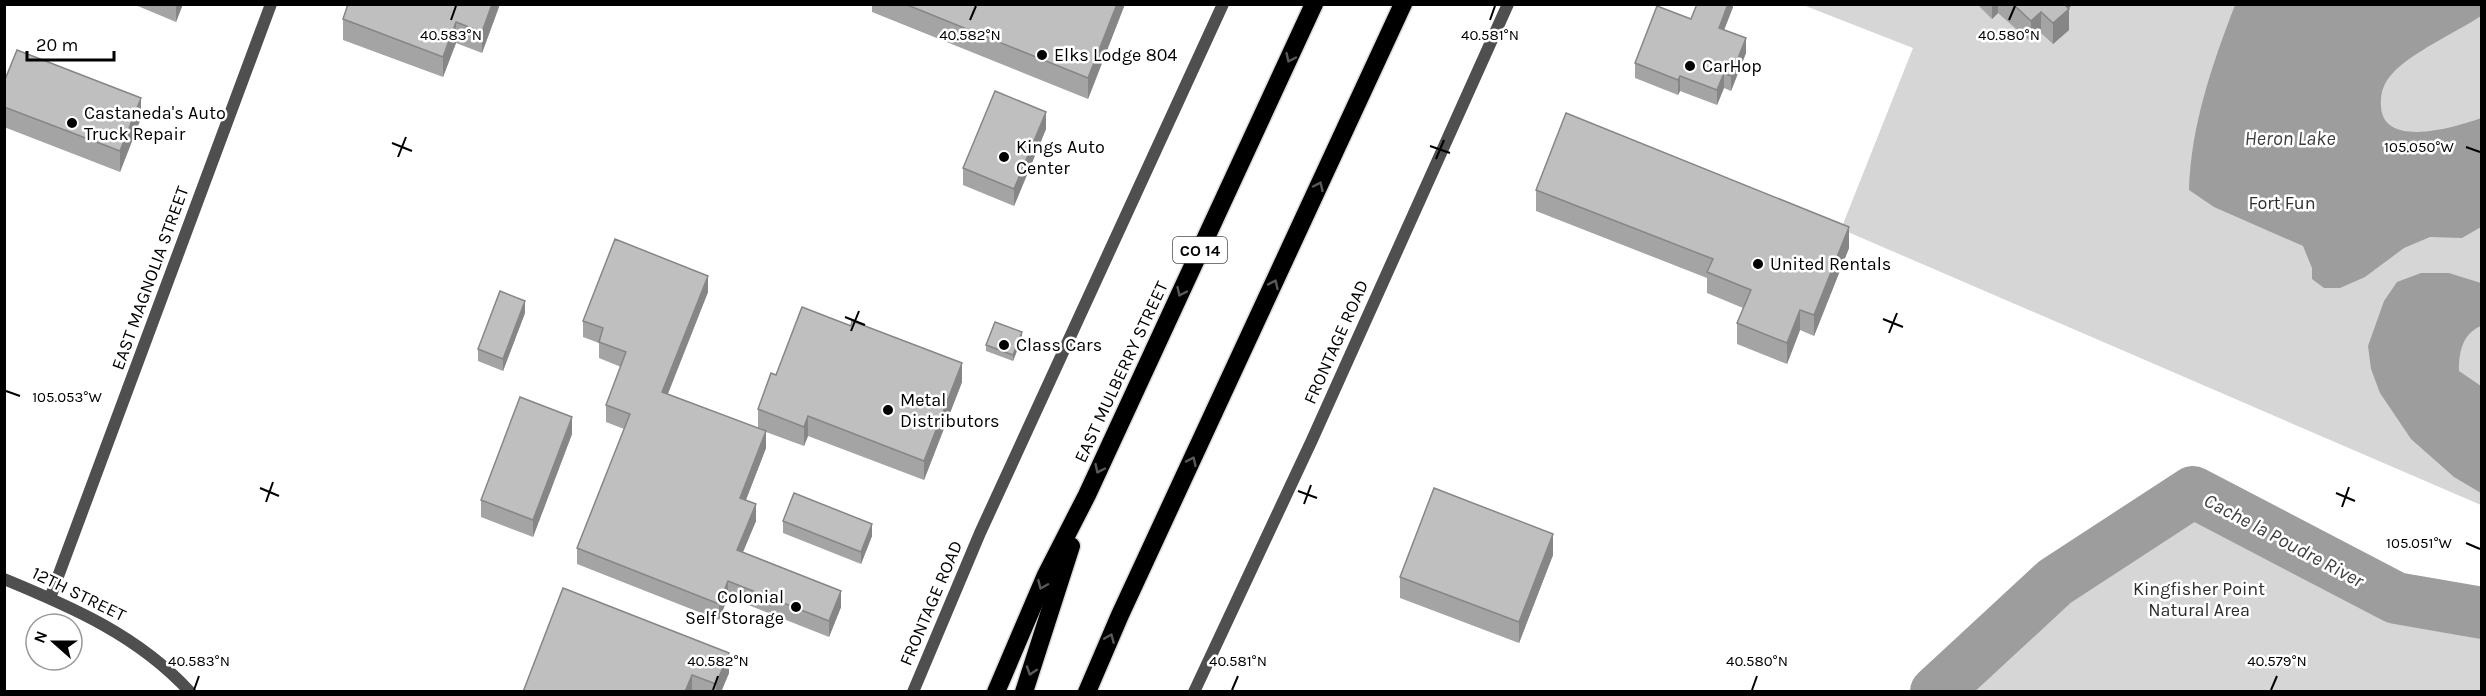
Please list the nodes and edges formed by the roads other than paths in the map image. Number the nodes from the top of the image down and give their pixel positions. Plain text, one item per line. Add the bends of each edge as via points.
1 (271, 4) edge
2 (1223, 4) edge
3 (1314, 4) edge
4 (1403, 4) edge
5 (1508, 4) edge
6 (1087, 495) junction
7 (4, 579) edge
8 (50, 598) junction
9 (190, 692) edge
10 (913, 692) edge
11 (996, 692) edge
12 (1024, 692) edge
13 (1087, 692) edge
14 (1194, 692) edge

1 - 8 street, EAST MAGNOLIA STREET
2 - 10 street, FRONTAGE ROAD via 980,533
3 -> 6 highway, EAST MULBERRY STREET / CO 14
13 -> 4 highway
5 - 14 street, FRONTAGE ROAD
6 -> 11 highway, EAST MULBERRY STREET / CO 14 via 1046,576
6 -> 12 highway
7 - 8 street, 12TH STREET
8 - 9 street, 12TH STREET via 109,626 147,652

